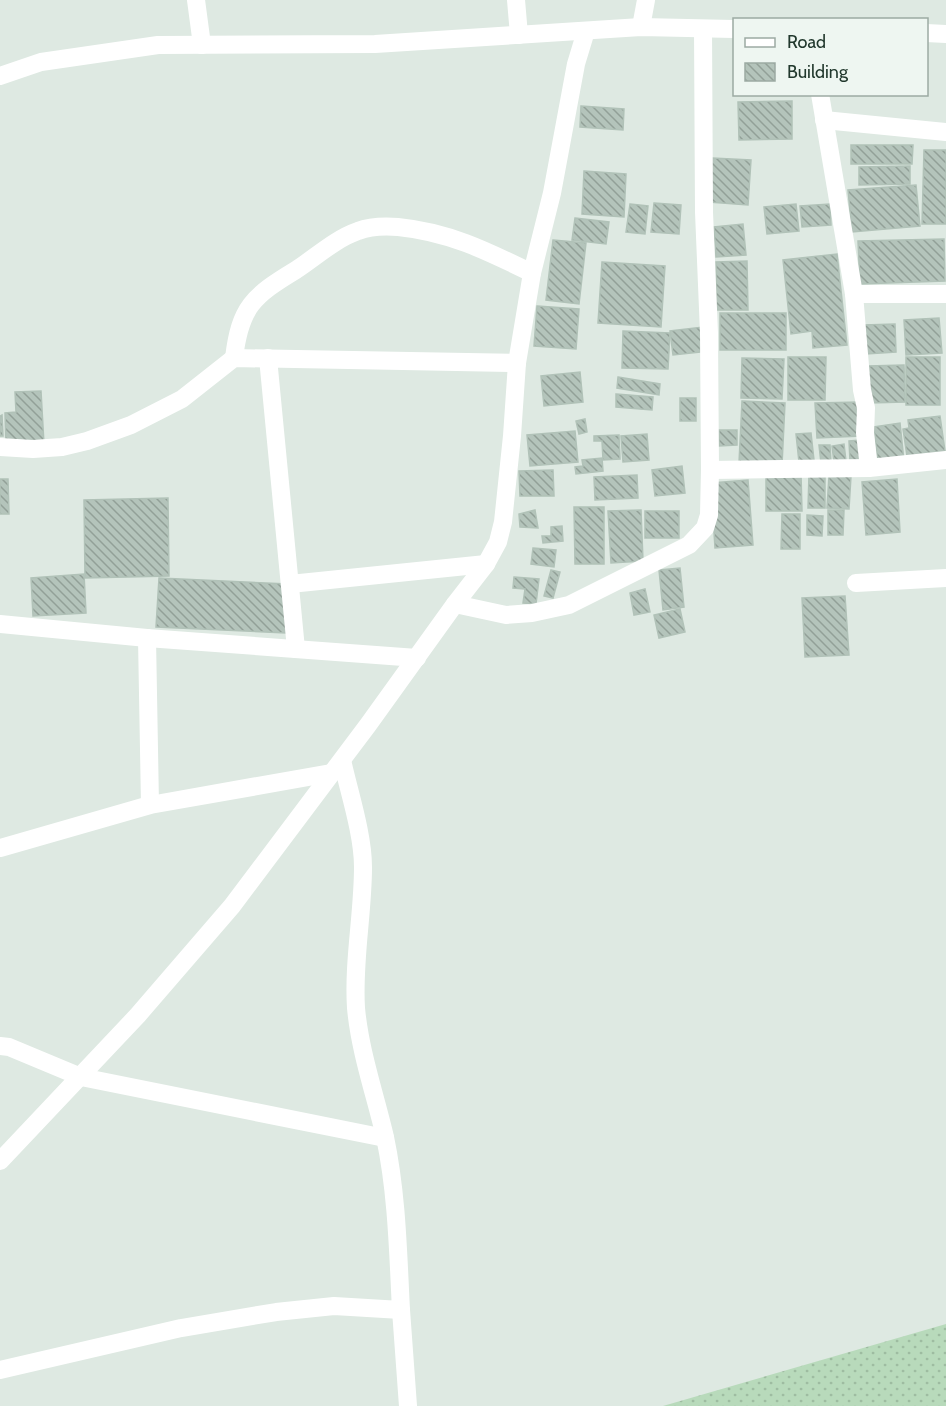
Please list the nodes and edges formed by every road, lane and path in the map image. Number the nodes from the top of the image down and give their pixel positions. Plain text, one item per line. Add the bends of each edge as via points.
1 (196, 0) edge
2 (516, 0) edge
3 (646, 0) edge
4 (641, 27) junction
5 (733, 28) edge
6 (703, 29) junction
7 (586, 31) junction
8 (928, 33) edge
9 (946, 34) edge
10 (519, 36) junction
11 (202, 45) junction
12 (0, 76) edge
13 (820, 96) edge
14 (824, 120) junction
15 (946, 132) edge
16 (532, 273) junction
17 (854, 294) junction
18 (946, 294) edge
19 (234, 358) junction
20 (268, 358) junction
21 (517, 363) junction
22 (0, 447) edge
23 (946, 460) edge
24 (869, 468) junction
25 (710, 470) junction
26 (486, 564) junction
27 (946, 578) edge
28 (856, 583) dead end
29 (290, 584) junction
30 (455, 604) junction
31 (0, 624) edge
32 (147, 638) junction
33 (296, 649) junction
34 (417, 658) junction
35 (337, 766) junction
36 (150, 805) junction
37 (0, 848) edge
38 (0, 1046) edge
39 (81, 1077) junction
40 (385, 1138) junction
41 (0, 1161) edge
42 (401, 1310) junction
43 (0, 1370) edge
44 (408, 1406) edge

1 - 11 street
2 - 10 street
3 - 4 street
4 - 6 street
4 - 7 street
5 - 6 street
6 - 25 street
7 - 10 street
7 - 16 street
8 - 9 street
10 - 11 street via 375,44
11 - 12 street via 158,45 41,62
13 - 14 street
14 - 15 street
14 - 17 street
16 - 19 street via 473,244 424,230 381,226 358,230 258,296 244,314
16 - 21 street
17 - 18 street
17 - 24 street
19 - 20 street
19 - 22 street via 182,399 131,425 62,447
20 - 21 street
20 - 29 street
21 - 26 street via 502,522 498,542
23 - 24 street
24 - 25 street
25 - 30 street via 709,515 705,528 689,545 569,604 506,615
26 - 29 street
26 - 30 street
27 - 28 street
29 - 33 street
30 - 34 street
31 - 32 street
32 - 33 street
32 - 36 street
33 - 34 street
34 - 35 street
35 - 36 street
35 - 39 street via 232,906
35 - 40 street via 357,826 363,865 355,963 356,1009
36 - 37 street
38 - 39 street
39 - 40 street
39 - 41 street
40 - 42 street via 395,1197
42 - 43 street via 334,1306 276,1312 181,1328
42 - 44 street

